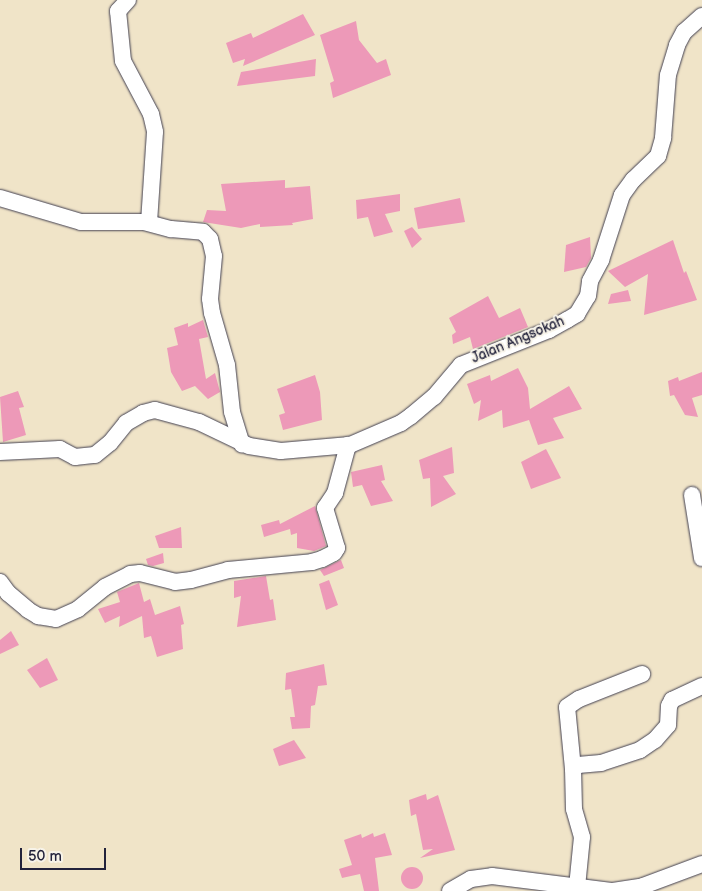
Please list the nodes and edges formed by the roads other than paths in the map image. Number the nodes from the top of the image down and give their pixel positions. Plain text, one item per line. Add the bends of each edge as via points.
1 (128, 0) edge
2 (702, 16) edge
3 (0, 198) edge
4 (149, 223) junction
5 (242, 444) junction
6 (348, 445) junction
7 (0, 452) edge
8 (692, 495) dead end
9 (702, 558) edge
10 (0, 582) edge
11 (642, 674) dead end
12 (702, 686) edge
13 (574, 769) junction
14 (702, 864) edge
15 (577, 887) junction
16 (450, 891) edge

1 - 4 street via 118,11 123,61 151,114 155,132
2 - 6 street, Jalan Angsokah via 684,32 677,45 666,88 661,146 654,160 622,194 584,306 554,328 461,364 434,397 411,416
3 - 4 street via 81,222
4 - 5 street via 203,232 210,239 214,256 212,313 227,365 232,412
5 - 6 street, Jalan Angsokah via 281,451
5 - 7 street, Jalan Angsokah via 204,424 165,410 156,410 143,412 126,423 95,455 75,457 60,449
6 - 10 street via 335,493 325,506 337,548 322,559 228,570 174,582 140,573 130,574 105,587 78,609 56,619 38,616 28,610
8 - 9 street
11 - 13 street via 567,707
12 - 13 street via 672,700 668,725 646,746 601,763 578,765
13 - 15 street via 574,809 582,837
14 - 15 street via 643,886 613,891
15 - 16 street via 492,876 471,879

